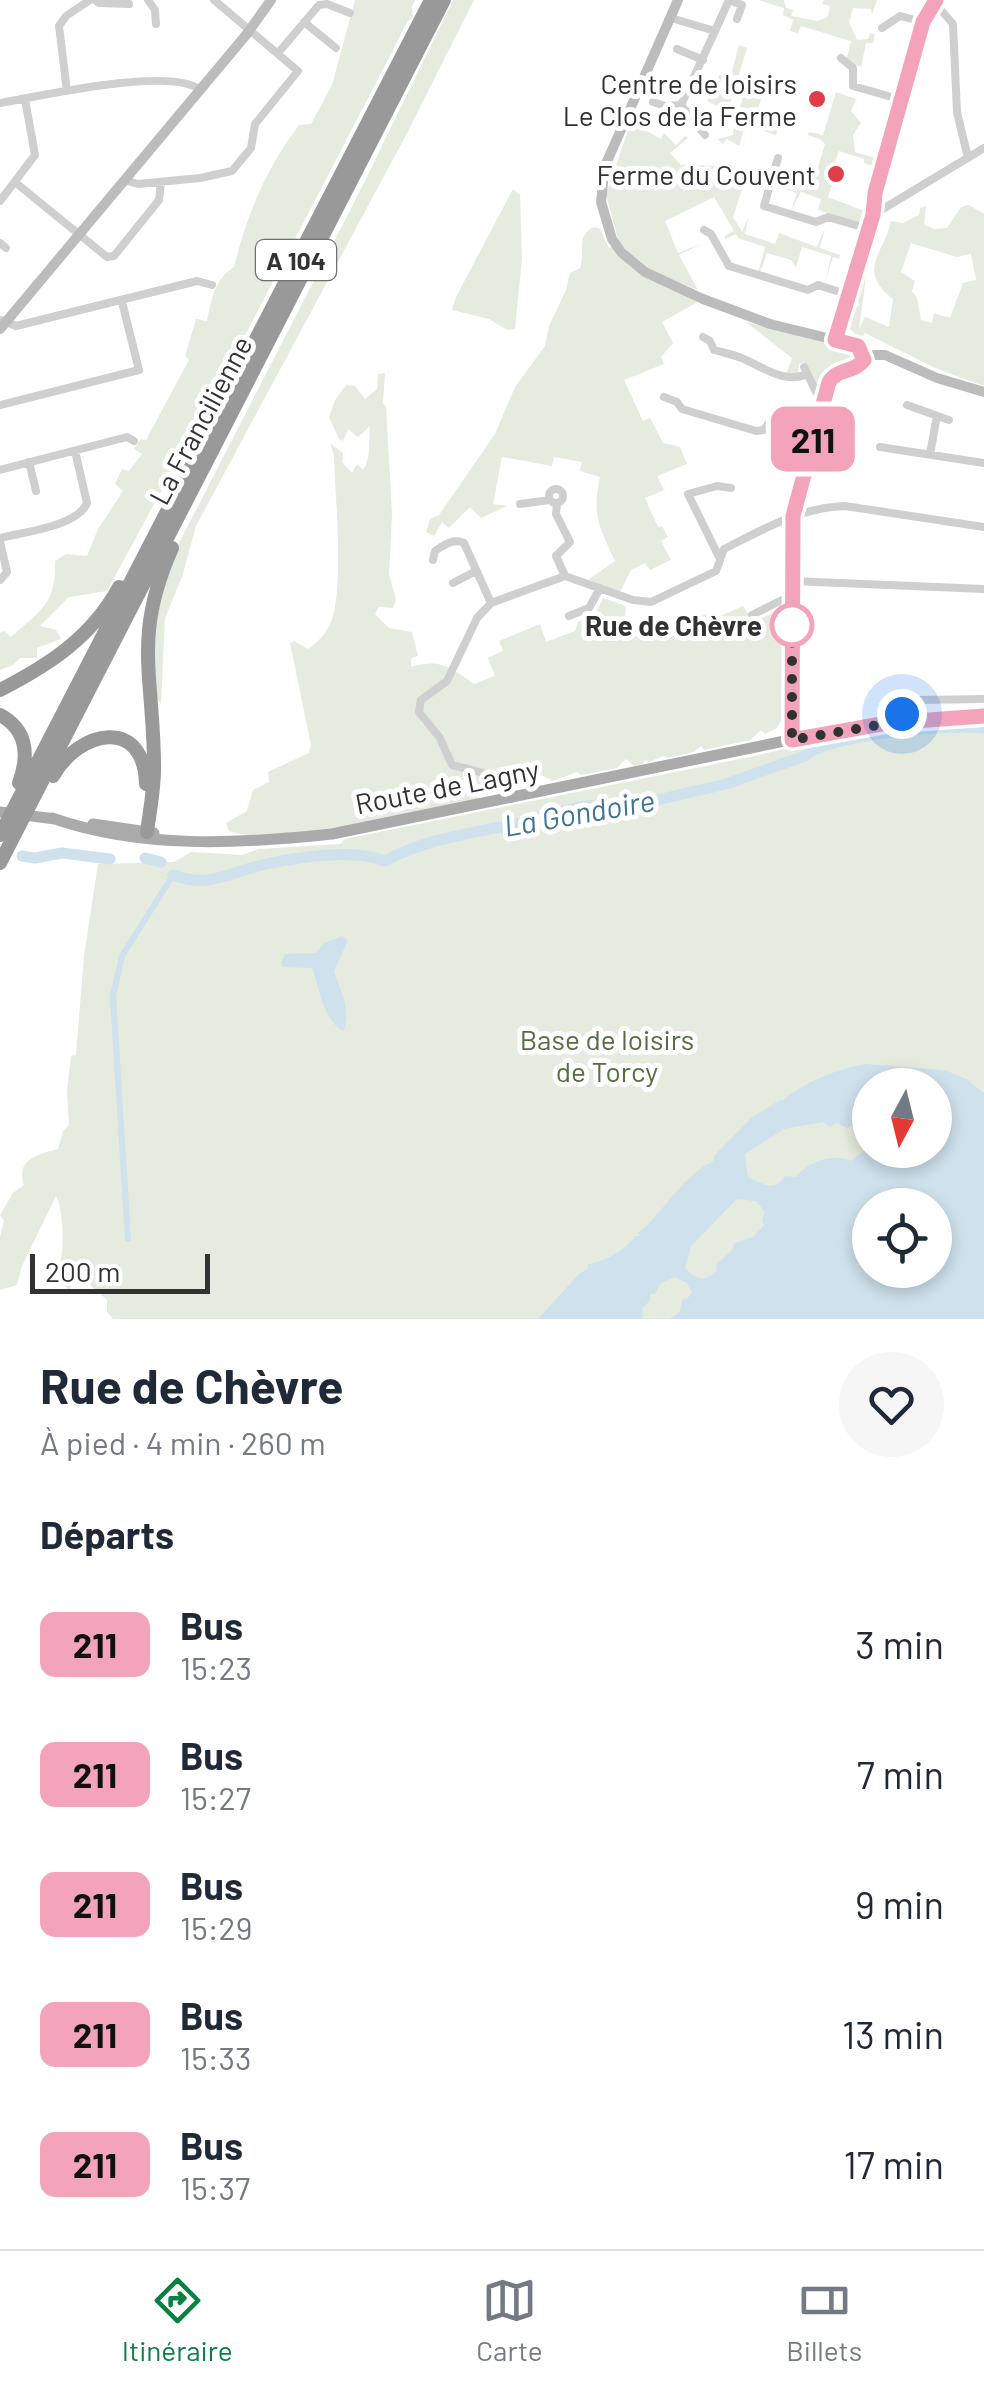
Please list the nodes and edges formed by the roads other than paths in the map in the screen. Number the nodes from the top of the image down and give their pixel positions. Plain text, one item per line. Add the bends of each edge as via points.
1 (93, 0) edge
2 (148, 0) edge
3 (214, 0) edge
4 (271, 0) edge
5 (431, 0) edge
6 (444, 0) edge
7 (678, 0) edge
8 (729, 0) edge
9 (935, 1) edge
10 (743, 3) edge
11 (128, 4) dead end
12 (350, 13) dead end
13 (670, 18) junction
14 (736, 19) dead end
15 (304, 22) junction
16 (923, 22) junction
17 (156, 24) dead end
18 (249, 28) junction
19 (882, 28) dead end
20 (715, 31) junction
21 (336, 48) dead end
22 (677, 49) dead end
23 (278, 53) junction
24 (841, 58) dead end
25 (703, 60) junction
26 (198, 88) junction
27 (67, 91) junction
28 (26, 99) junction
29 (902, 100) junction
30 (653, 102) dead end
31 (0, 104) edge
32 (682, 105) junction
33 (705, 135) dead end
34 (984, 148) edge
35 (778, 158) dead end
36 (968, 158) junction
37 (124, 180) junction
38 (16, 182) junction
39 (160, 182) junction
40 (0, 201) edge
41 (874, 204) junction
42 (890, 205) junction
43 (871, 222) junction
44 (704, 230) dead end
45 (76, 234) junction
46 (212, 285) dead end
47 (850, 295) junction
48 (122, 302) junction
49 (2, 323) edge
50 (703, 337) dead end
51 (835, 340) junction
52 (864, 355) junction
53 (984, 392) edge
54 (825, 396) junction
55 (664, 397) dead end
56 (0, 405) edge
57 (908, 405) dead end
58 (937, 416) junction
59 (949, 420) dead end
60 (814, 434) junction
61 (134, 440) dead end
62 (880, 447) dead end
63 (75, 451) junction
64 (930, 454) junction
65 (30, 462) junction
66 (984, 463) edge
67 (0, 470) edge
68 (198, 477) junction
69 (731, 488) dead end
70 (36, 492) dead end
71 (520, 504) dead end
72 (793, 516) junction
73 (162, 521) junction
74 (984, 527) edge
75 (0, 540) edge
76 (720, 557) junction
77 (434, 560) dead end
78 (476, 571) junction
79 (565, 576) junction
80 (0, 580) edge
81 (792, 580) junction
82 (453, 582) dead end
83 (600, 588) junction
84 (984, 589) edge
85 (792, 595) junction
86 (491, 603) junction
87 (752, 615) dead end
88 (569, 616) dead end
89 (0, 690) edge
90 (984, 700) edge
91 (909, 703) junction
92 (0, 715) edge
93 (984, 716) edge
94 (924, 720) junction
95 (896, 722) junction
96 (792, 740) junction
97 (512, 799) junction
98 (4, 828) edge
99 (140, 835) junction
100 (0, 862) edge

1 - 11 street
1 - 27 street via 58,26
2 - 17 street
3 - 18 street
4 - 18 street
5 - 73 highway, La Francilienne / A 104
6 - 68 highway, La Francilienne / A 104
7 - 13 street
8 - 10 street
8 - 20 street
9 - 16 street
9 - 36 street via 953,24 957,112
10 - 14 street
12 - 15 street via 319,5
13 - 20 street
13 - 51 street via 602,174 601,208 612,239 658,279 741,314
15 - 21 street
15 - 23 street
16 - 19 street via 900,16
16 - 29 street
18 - 23 street
18 - 26 street
20 - 25 street
22 - 25 street
23 - 39 street via 298,71 256,124 242,162 218,175
24 - 29 street via 853,68 853,86
25 - 32 street
26 - 27 street via 150,81
26 - 37 street
26 - 45 street
27 - 28 street
28 - 31 street
28 - 38 street via 35,155
29 - 41 street
30 - 32 street
32 - 33 street
34 - 36 street
35 - 43 street via 764,206 816,222
36 - 42 street
37 - 39 street
37 - 45 street
38 - 40 street
38 - 45 street
39 - 45 street via 159,200 114,256
41 - 42 street
41 - 43 street
42 - 43 street
43 - 47 street
44 - 47 street via 729,266
45 - 49 street
46 - 48 street via 197,281
47 - 51 street
48 - 49 street via 16,326
48 - 56 street via 140,370
50 - 54 street via 714,350 756,368 791,378 806,370
51 - 52 street via 858,346
52 - 53 street via 885,355
52 - 54 street via 858,367 833,376
54 - 60 street
55 - 60 street via 756,432 770,421
57 - 58 street
58 - 59 street
58 - 64 street
60 - 72 street
61 - 63 street
62 - 64 street
63 - 65 street
63 - 75 street via 86,509 74,519
64 - 66 street
65 - 67 street
65 - 70 street
68 - 98 highway, La Francilienne / A 104
68 - 99 highway via 148,624 154,761
69 - 76 street via 688,494
71 - 79 street via 553,502 570,542 556,556
72 - 74 street via 845,506
72 - 76 street via 724,549
72 - 81 street
73 - 89 highway via 84,636
73 - 98 highway, La Francilienne / A 104
75 - 80 street via 7,572
76 - 83 street via 716,571 651,602
77 - 78 street via 435,550 459,541
78 - 82 street
78 - 86 street
79 - 83 street
79 - 86 street
81 - 84 street
81 - 85 street
83 - 88 street via 589,608
85 - 87 street
85 - 96 street
86 - 97 street via 444,686 418,708 452,765 500,776
90 - 91 street
91 - 94 street
91 - 95 street
92 - 98 highway via 14,725 26,750
93 - 94 main road
94 - 95 main road
95 - 96 main road, Route de Lagny
96 - 97 main road, Route de Lagny
97 - 99 main road, Route de Lagny via 271,840
98 - 99 main road, Route de Lagny via 52,818
98 - 99 highway via 22,834 68,755 100,737 126,742 142,759
98 - 100 highway, La Francilienne / A 104

